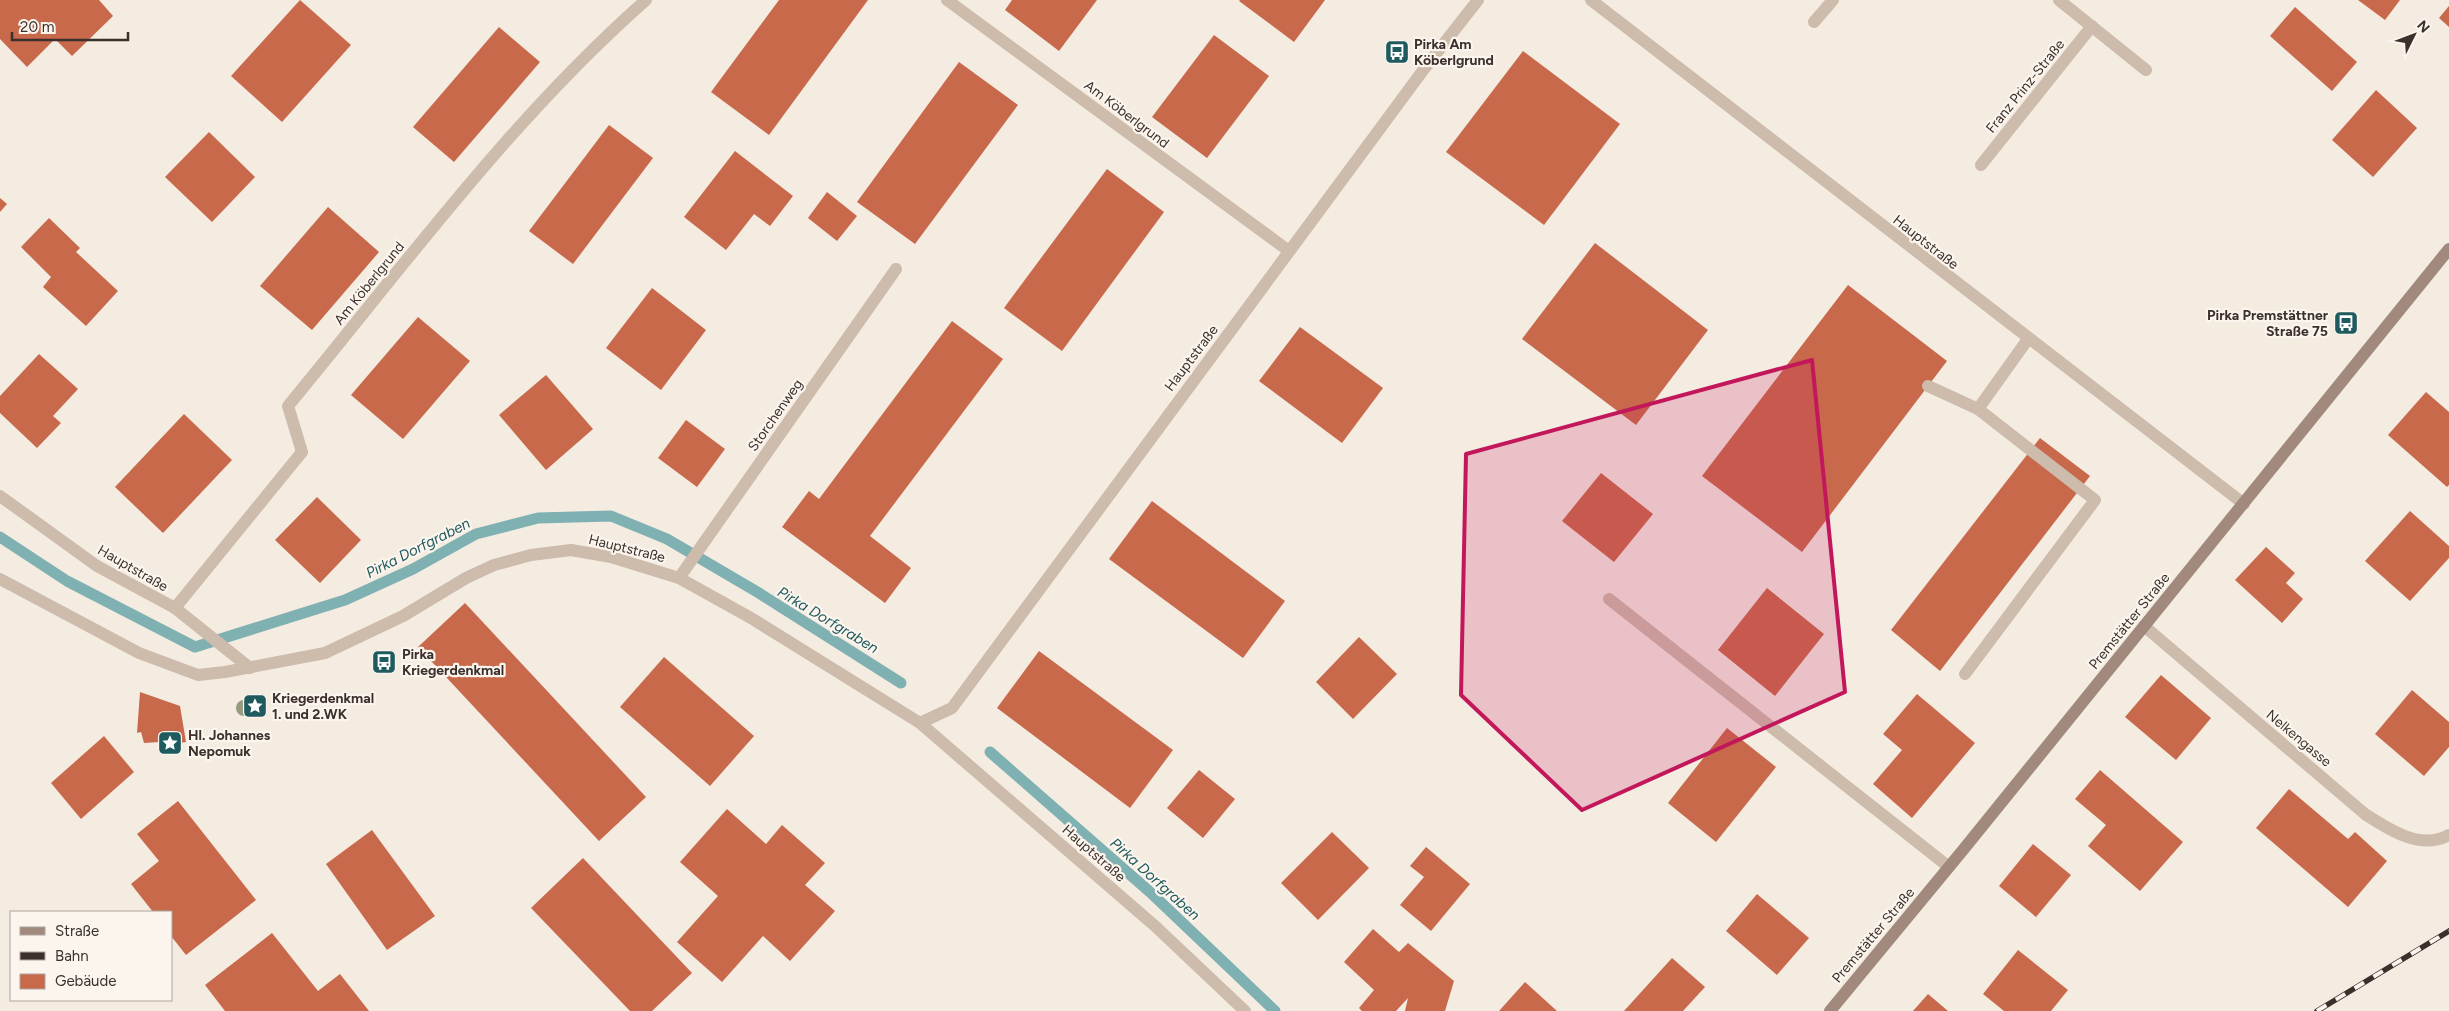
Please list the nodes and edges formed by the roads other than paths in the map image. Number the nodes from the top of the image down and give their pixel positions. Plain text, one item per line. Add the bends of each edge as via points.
1 (646, 0) edge
2 (948, 0) edge
3 (1478, 0) edge
4 (1591, 0) edge
5 (1834, 0) edge
6 (2059, 0) edge
7 (1814, 22) dead end
8 (2092, 26) junction
9 (2146, 70) dead end
10 (1981, 165) dead end
11 (2449, 249) edge
12 (1289, 251) junction
13 (896, 269) dead end
14 (2028, 339) junction
15 (1928, 386) dead end
16 (1978, 409) junction
17 (0, 496) edge
18 (2244, 504) junction
19 (678, 578) junction
20 (0, 579) edge
21 (1609, 599) dead end
22 (175, 608) junction
23 (2144, 626) junction
24 (250, 668) junction
25 (1965, 674) dead end
26 (920, 723) junction
27 (2449, 835) edge
28 (1949, 867) junction
29 (1245, 1011) edge
30 (1830, 1011) edge

1 - 22 street, Am Köberlgrund via 597,44 459,196 288,406 302,452
2 - 12 street, Am Köberlgrund
3 - 12 street, Hauptstraße
4 - 14 street, Hauptstraße
5 - 7 street
6 - 8 street
8 - 9 street
8 - 10 street, Franz Prinz-Straße
11 - 18 main road, Premstätter Straße
12 - 26 street, Hauptstraße via 952,708
13 - 19 street, Storchenweg
14 - 16 street
14 - 18 street, Hauptstraße
15 - 16 street
16 - 25 street via 2096,500
17 - 22 street, Hauptstraße via 97,566
18 - 23 main road, Premstätter Straße
19 - 24 street, Hauptstraße via 612,557 571,550 531,555 494,565 466,578 403,616 325,653
19 - 26 street, Hauptstraße via 750,618
20 - 24 street, Hauptstraße via 138,653 189,672 198,675
21 - 28 street
22 - 24 street, Hauptstraße
23 - 27 street, Nelkengasse via 2365,814 2394,833 2420,840
23 - 28 main road, Premstätter Straße
26 - 29 street, Hauptstraße via 1155,926
28 - 30 main road, Premstätter Straße

